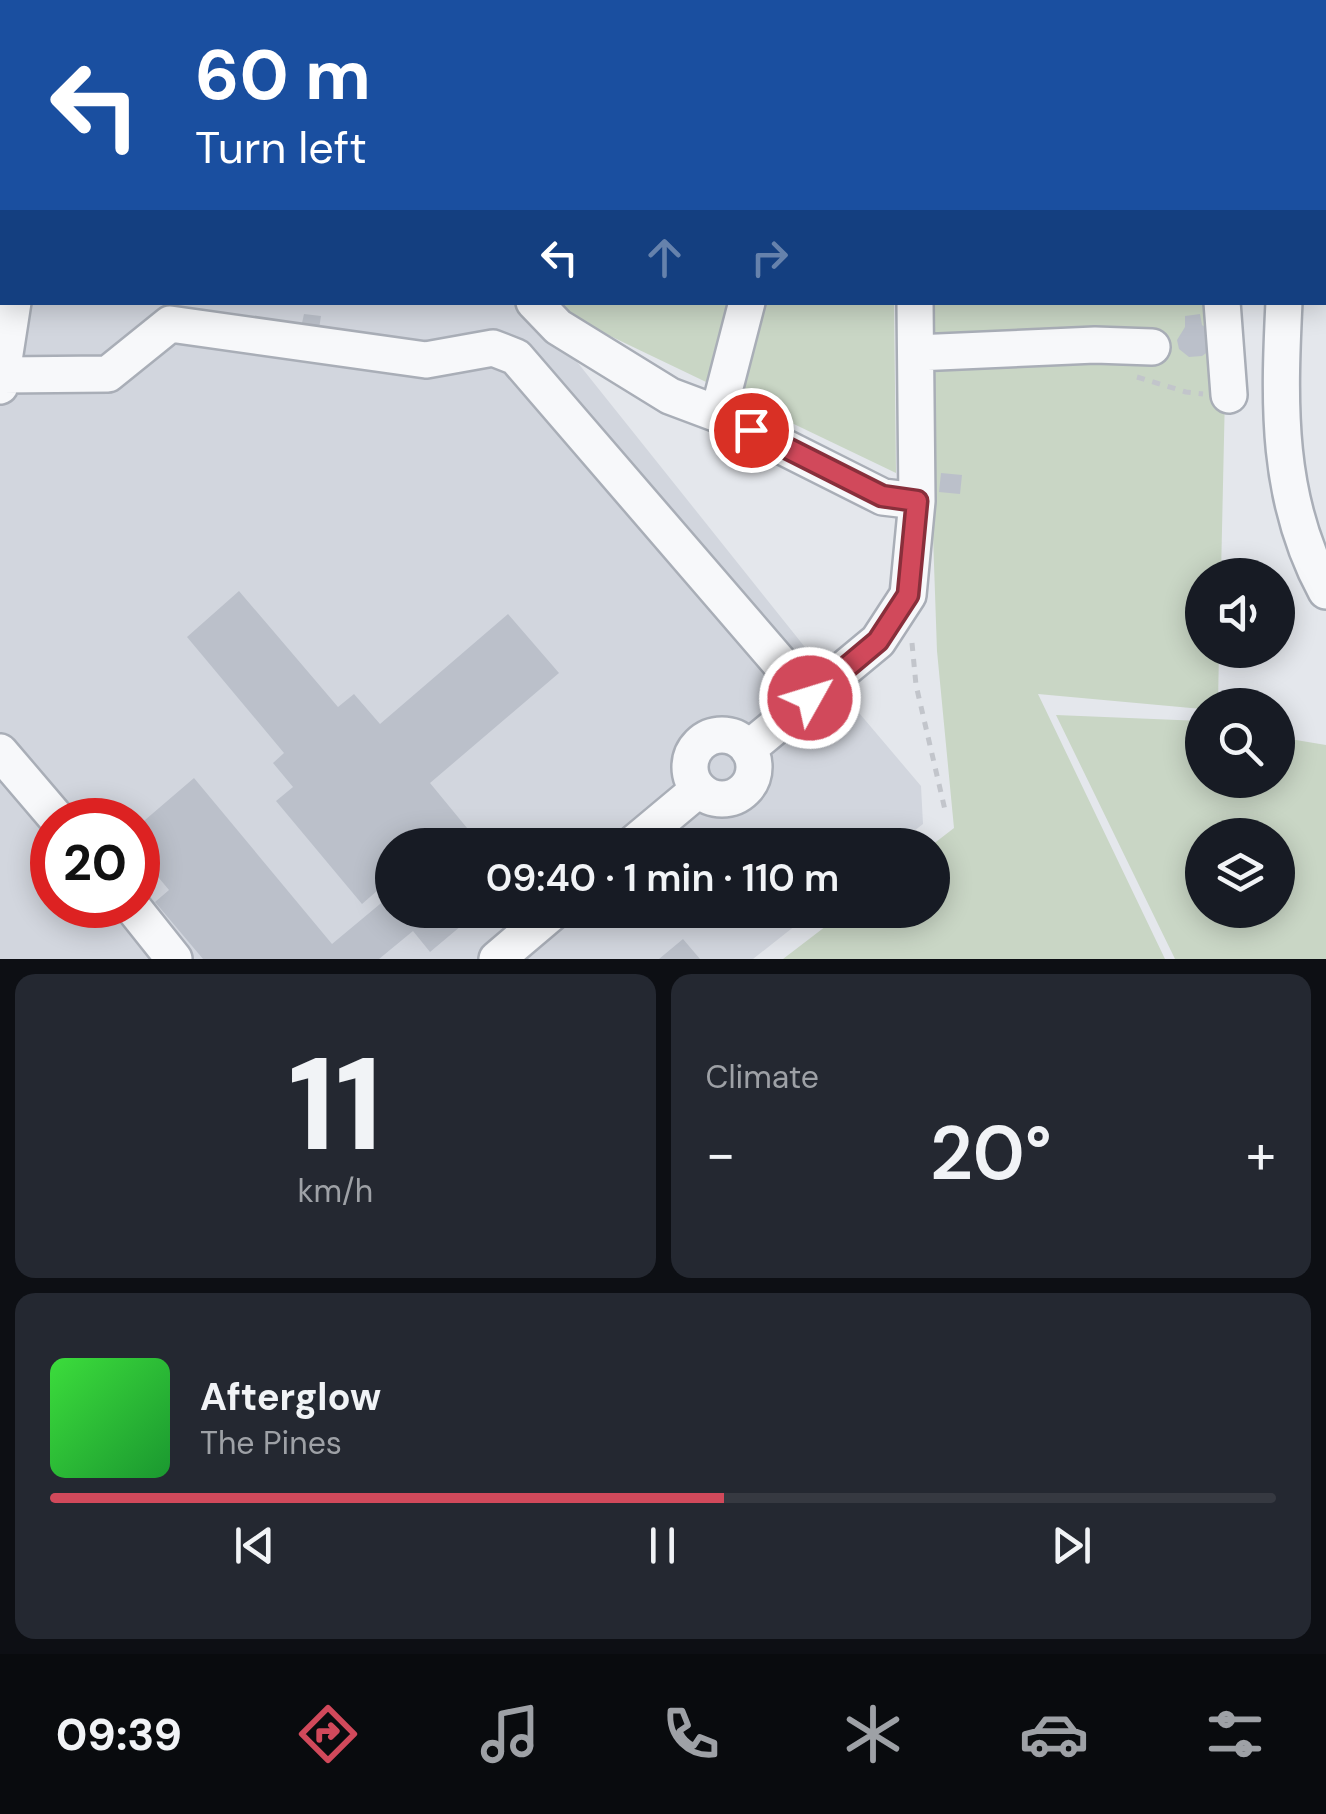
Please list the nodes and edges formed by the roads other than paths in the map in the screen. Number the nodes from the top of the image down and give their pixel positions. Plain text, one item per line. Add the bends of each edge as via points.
1 (13, 305) edge
2 (537, 305) edge
3 (745, 305) edge
4 (915, 305) edge
5 (1222, 305) edge
6 (1284, 305) edge
7 (1152, 347) dead end
8 (916, 352) junction
9 (1, 380) edge
10 (1229, 395) road end
11 (718, 414) junction
12 (917, 501) junction
13 (1326, 591) edge
14 (810, 698) junction
15 (0, 752) edge
16 (39, 798) edge
17 (652, 828) edge
18 (149, 928) edge
19 (534, 928) edge
20 (174, 959) edge
21 (497, 959) edge

1 - 9 street
2 - 11 street via 558,327 654,386
3 - 11 street
4 - 8 street
5 - 10 street
6 - 13 street via 1281,436 1296,524
7 - 8 street
8 - 12 street
9 - 14 street via 108,374 170,324 426,360 493,348 516,358
11 - 12 street via 882,496
12 - 14 street via 908,595 878,641
14 - 17 street via 748,749 730,736 700,744 690,765 699,789
15 - 16 street
18 - 20 street
19 - 21 street

